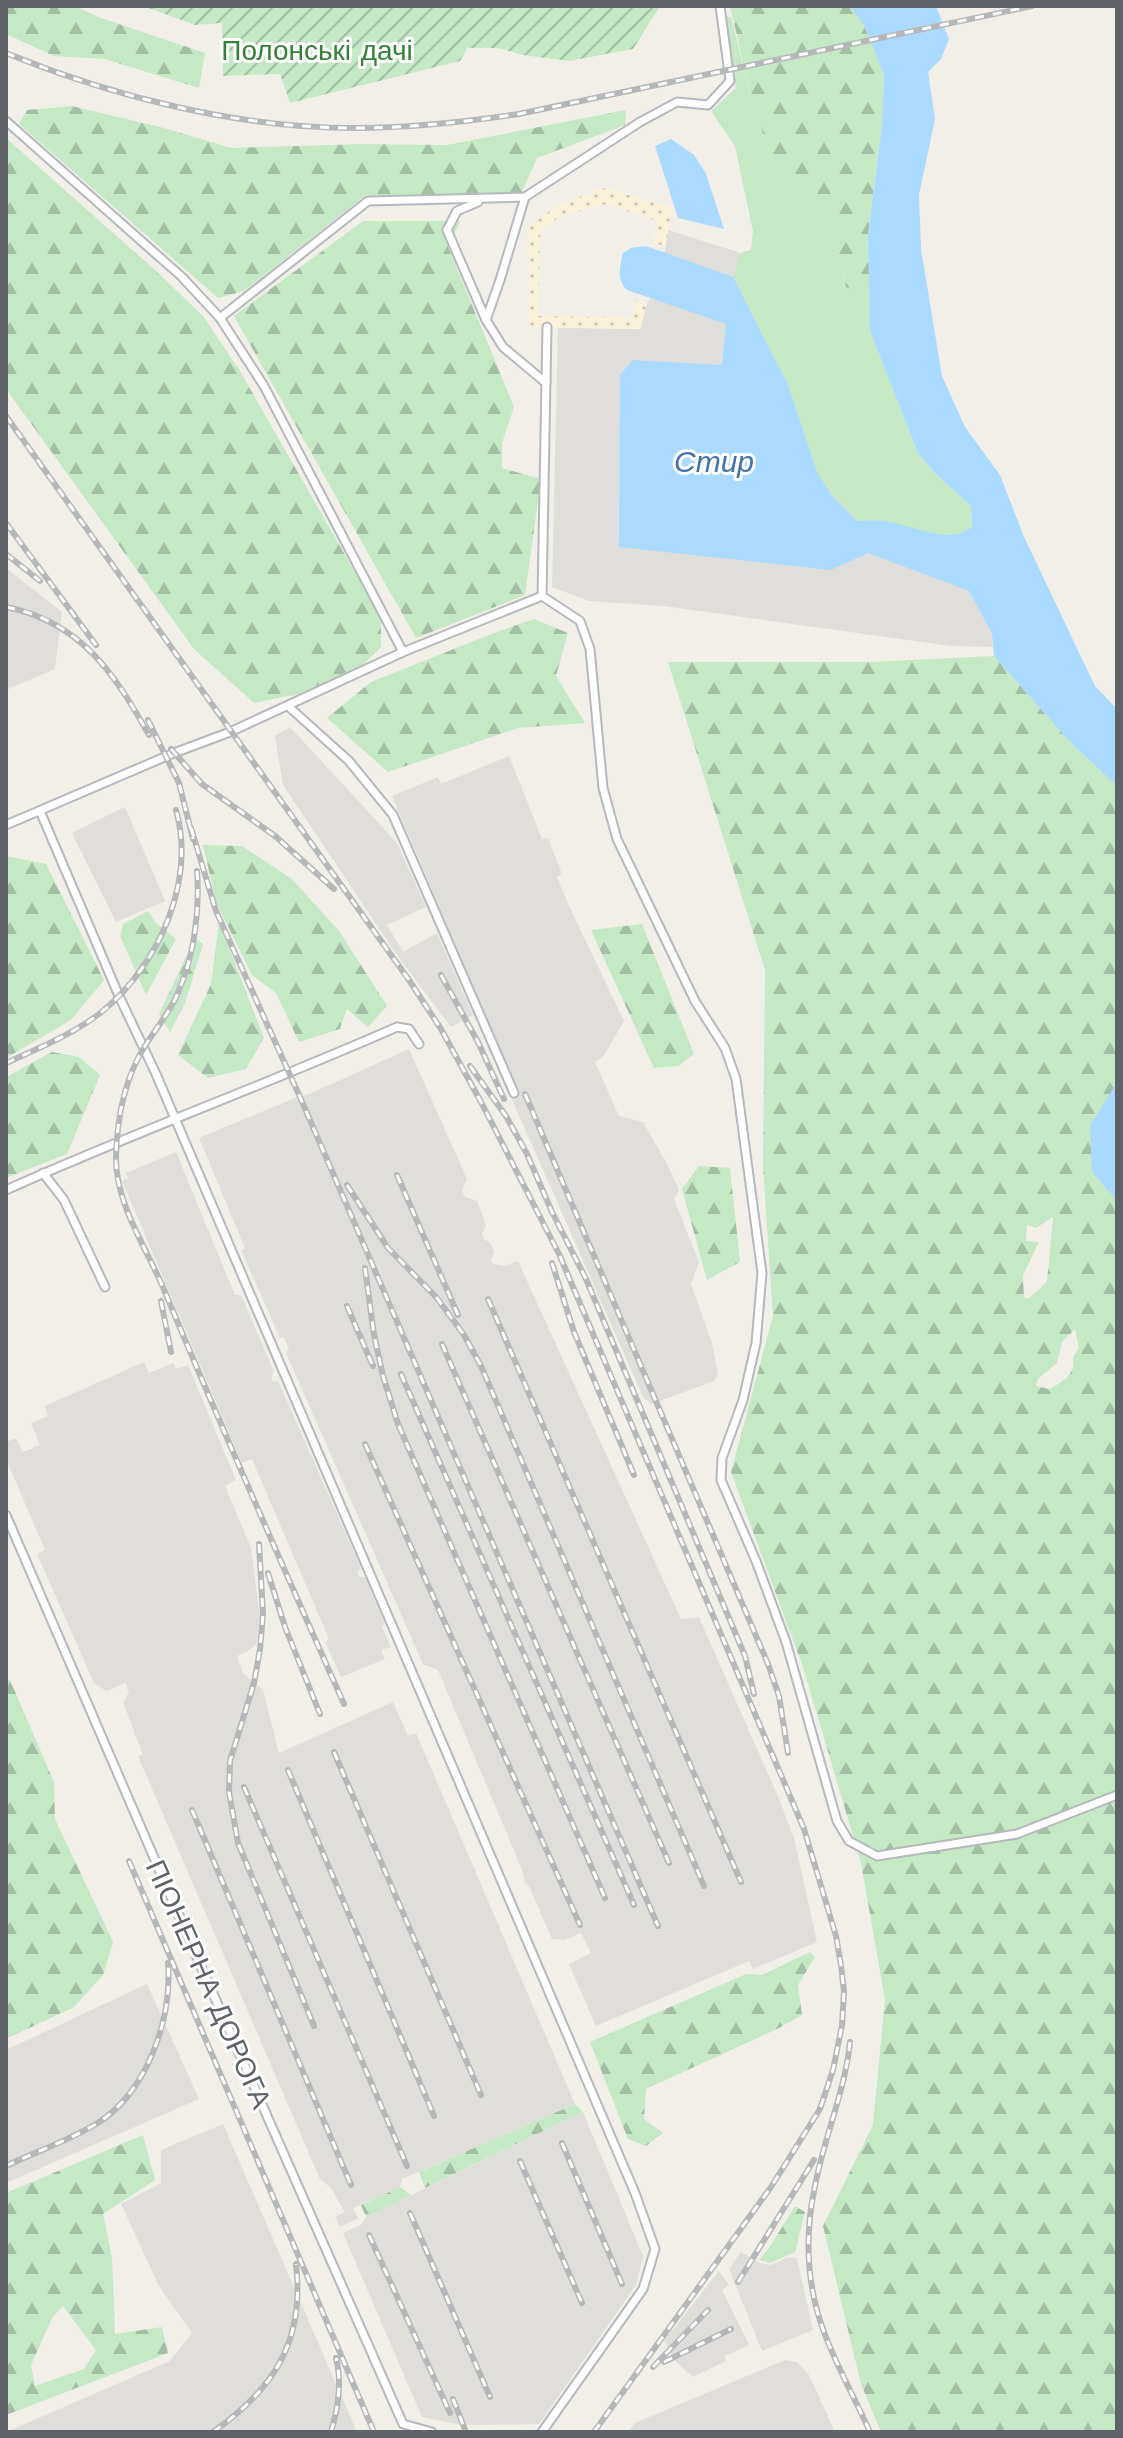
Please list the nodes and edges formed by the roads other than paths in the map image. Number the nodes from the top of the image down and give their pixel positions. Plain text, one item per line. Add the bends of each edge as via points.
1 (720, 6) edge
2 (6, 121) edge
3 (525, 197) junction
4 (484, 199) junction
5 (220, 318) junction
6 (486, 320) junction
7 (547, 327) dead end
8 (546, 383) junction
9 (542, 596) junction
10 (403, 652) junction
11 (288, 706) junction
12 (40, 811) junction
13 (6, 825) edge
14 (419, 1044) dead end
15 (514, 1093) dead end
16 (176, 1119) junction
17 (43, 1173) junction
18 (6, 1190) edge
19 (105, 1287) dead end
20 (6, 1515) edge
21 (1117, 1795) edge
22 (432, 2432) edge
23 (542, 2432) edge

1 - 3 street via 730,81 708,105 677,102
2 - 5 street via 182,277
3 - 4 street
3 - 6 street
4 - 5 street via 368,201
4 - 6 street via 457,211 447,230
5 - 10 street via 264,386
6 - 8 street via 503,347
7 - 8 street
8 - 9 street
9 - 10 street
9 - 21 street via 580,621 590,649 603,788 617,839 736,1079 762,1273 756,1343 722,1458 721,1480 786,1642 837,1821 849,1841 877,1856 1017,1834
10 - 11 street
11 - 12 street
11 - 15 street via 349,761 393,815
12 - 13 street
12 - 16 street
14 - 16 street via 409,1029 397,1027
16 - 17 street
16 - 23 street via 655,2249 643,2289
17 - 18 street
17 - 19 street via 64,1200
20 - 22 street, ПІОНЕРНА ДОРОГА via 403,2424

